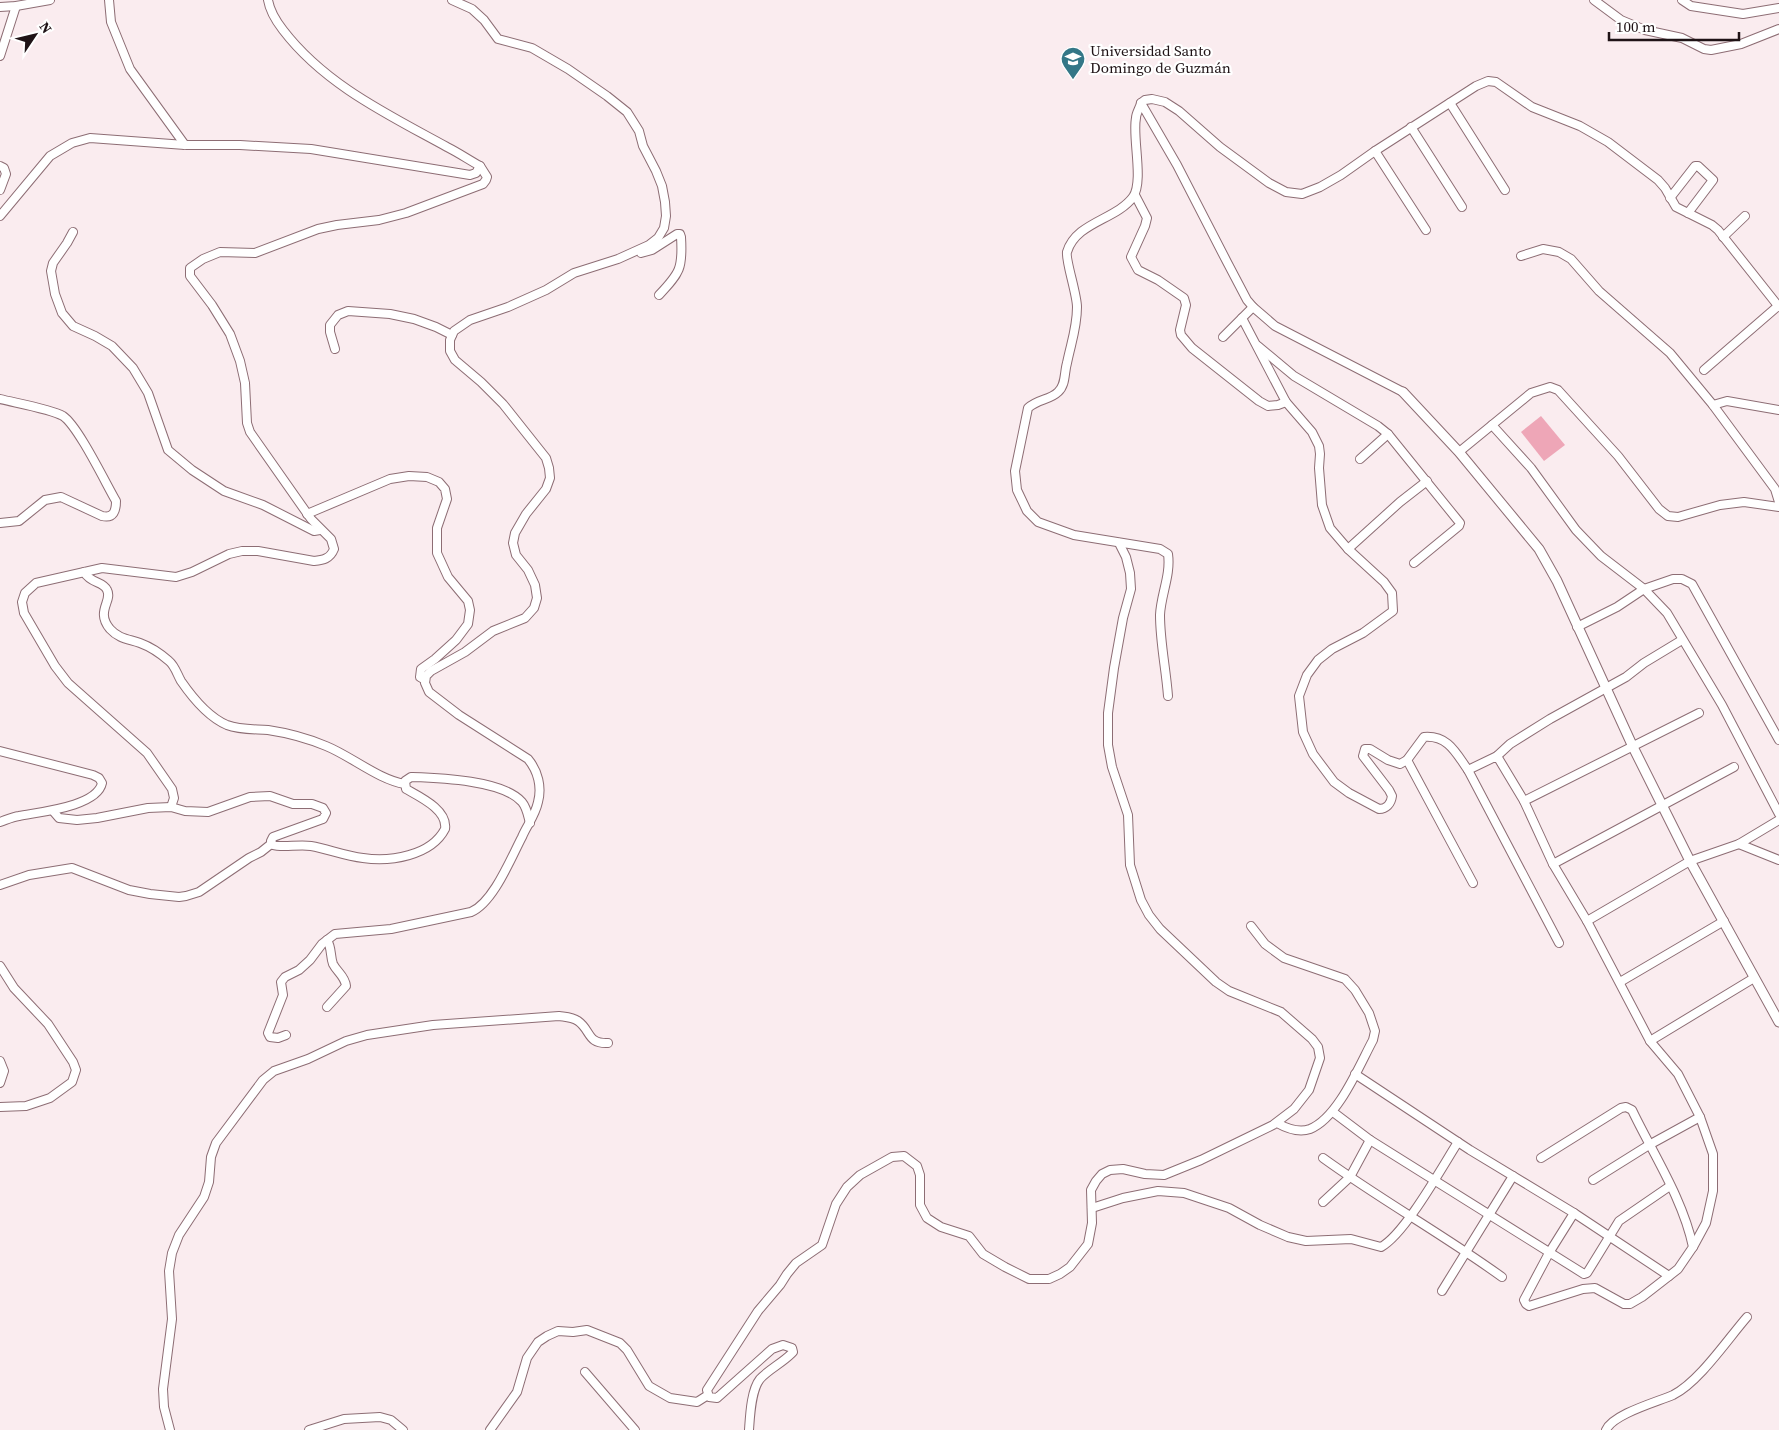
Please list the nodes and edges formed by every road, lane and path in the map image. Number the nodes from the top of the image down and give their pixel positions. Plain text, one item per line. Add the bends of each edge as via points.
1 (50, 0) edge
2 (109, 0) edge
3 (268, 0) edge
4 (452, 0) edge
5 (1594, 0) edge
6 (1682, 0) edge
7 (16, 6) junction
8 (0, 7) edge
9 (1779, 8) edge
10 (1779, 30) edge
11 (0, 56) edge
12 (1450, 103) junction
13 (1141, 104) junction
14 (1411, 127) junction
15 (185, 145) junction
16 (1375, 151) junction
17 (0, 166) edge
18 (480, 166) junction
19 (0, 190) edge
20 (1505, 190) dead end
21 (1134, 195) junction
22 (1670, 198) junction
23 (1462, 207) dead end
24 (1688, 213) junction
25 (0, 216) edge
26 (1745, 216) dead end
27 (1426, 230) dead end
28 (73, 232) dead end
29 (1723, 237) junction
30 (1521, 256) dead end
31 (624, 257) junction
32 (659, 294) dead end
33 (1779, 306) edge
34 (1253, 307) junction
35 (1242, 318) junction
36 (452, 335) junction
37 (1224, 337) dead end
38 (1255, 343) junction
39 (335, 349) dead end
40 (1704, 370) dead end
41 (1403, 392) joint
42 (0, 398) edge
43 (1286, 402) junction
44 (1713, 404) junction
45 (1779, 410) edge
46 (1492, 425) junction
47 (1388, 434) junction
48 (1459, 452) junction
49 (1360, 460) dead end
50 (1427, 481) junction
51 (1779, 502) edge
52 (1779, 508) edge
53 (308, 514) junction
54 (0, 523) edge
55 (320, 530) junction
56 (1119, 543) junction
57 (1348, 550) junction
58 (1414, 564) dead end
59 (84, 572) junction
60 (1644, 589) junction
61 (1577, 627) junction
62 (1682, 640) junction
63 (425, 680) junction
64 (1607, 688) junction
65 (1168, 696) dead end
66 (1699, 713) dead end
67 (1779, 740) edge
68 (1633, 747) junction
69 (0, 751) edge
70 (1497, 756) junction
71 (1407, 760) junction
72 (1734, 767) dead end
73 (1468, 770) junction
74 (404, 784) junction
75 (1524, 801) junction
76 (1662, 806) junction
77 (170, 807) junction
78 (53, 811) junction
79 (1779, 814) edge
80 (1779, 820) edge
81 (0, 822) edge
82 (530, 823) junction
83 (271, 844) junction
84 (1739, 844) junction
85 (1779, 860) edge
86 (1690, 861) junction
87 (1553, 864) junction
88 (1473, 883) dead end
89 (0, 884) edge
90 (1587, 921) junction
91 (1724, 921) junction
92 (1251, 926) dead end
93 (328, 940) junction
94 (1559, 943) dead end
95 (0, 966) edge
96 (1754, 978) junction
97 (1620, 982) junction
98 (327, 1007) dead end
99 (1779, 1022) edge
100 (286, 1035) dead end
101 (1650, 1041) junction
102 (608, 1043) dead end
103 (0, 1061) edge
104 (1355, 1074) junction
105 (0, 1083) edge
106 (0, 1107) edge
107 (1333, 1112) junction
108 (1700, 1116) junction
109 (1277, 1123) junction
110 (1370, 1140) junction
111 (1458, 1142) junction
112 (1649, 1145) junction
113 (1323, 1158) dead end
114 (1542, 1158) dead end
115 (1513, 1176) junction
116 (1350, 1177) junction
117 (1434, 1179) junction
118 (1593, 1180) dead end
119 (1670, 1186) junction
120 (1323, 1202) dead end
121 (1092, 1208) junction
122 (1574, 1213) junction
123 (1490, 1214) junction
124 (1410, 1216) junction
125 (1609, 1237) junction
126 (1692, 1247) junction
127 (1466, 1252) junction
128 (1549, 1253) junction
129 (1670, 1276) junction
130 (1502, 1277) dead end
131 (1442, 1291) dead end
132 (1746, 1317) dead end
133 (585, 1372) dead end
134 (708, 1395) junction
135 (170, 1430) edge
136 (310, 1430) edge
137 (403, 1430) edge
138 (490, 1430) edge
139 (635, 1430) edge
140 (749, 1430) edge
141 (1606, 1430) edge

1 - 7 street
2 - 15 street via 111,22 130,69
3 - 18 street via 271,12 284,32 321,68 381,111
4 - 31 street via 472,8 498,39 532,48 568,69 617,103 632,120 662,186 665,222 662,233 654,242
5 - 10 street via 1629,24 1682,38 1704,49 1729,47
6 - 9 street via 1692,6 1743,14
7 - 8 street
7 - 11 street
12 - 14 street
12 - 20 street
12 - 22 street via 1476,86 1488,81 1496,82 1532,107 1580,126 1608,142 1658,180
13 - 16 street via 1152,99 1165,102 1220,147 1286,192 1302,194 1320,186
13 - 21 street via 1136,118 1138,176
13 - 34 street
14 - 16 street
14 - 23 street
15 - 18 street via 311,149 470,175 476,173
15 - 25 street via 99,138 72,143 44,161
16 - 27 street
17 - 19 street via 6,174
18 - 53 street via 486,180 471,190 379,220 318,229 255,253 220,252 190,268 190,276 230,334 240,361 250,432
21 - 43 street via 1147,218 1131,257 1138,270 1184,298 1186,305 1181,335 1192,348 1259,401 1268,406
21 - 56 street via 1124,208 1094,223 1071,241 1066,254 1077,306 1076,332 1058,392 1028,408 1015,472 1020,499 1038,522 1074,535
22 - 24 street via 1676,207
22 - 24 street via 1698,166 1712,180
24 - 29 street via 1712,225
26 - 29 street
28 - 55 street via 51,271 62,312 73,326 112,346 133,368 148,393 168,450 224,491 263,505 314,531
29 - 33 street
30 - 44 street via 1543,249 1571,258 1599,291 1670,353
31 - 32 street via 652,250 680,234 682,260 677,276
31 - 36 street via 574,273 508,308 470,320
33 - 40 street
34 - 35 street
34 - 41 street via 1275,326
35 - 37 street
35 - 38 street
36 - 39 street via 425,322 402,316 348,311 338,315 330,326
36 - 63 street via 450,351 455,360 513,416 546,458 550,478 546,490 526,514 513,538 516,555 535,585 537,598 534,608 525,618 492,631 431,671
38 - 43 street
38 - 47 street via 1294,376
41 - 48 street
42 - 54 street via 55,413 68,420 116,501 114,513 106,517 61,497 46,500 19,520
43 - 57 street via 1312,432 1319,446 1322,505 1330,528
44 - 45 street via 1727,401
44 - 51 street via 1775,489
46 - 48 street
46 - 52 street via 1531,393 1550,387 1558,390 1668,516 1678,517 1744,502
46 - 60 street via 1531,468 1576,530 1601,556
47 - 49 street
47 - 50 street
48 - 61 street via 1538,549 1557,581
50 - 57 street
50 - 58 street via 1460,524
53 - 55 street
53 - 63 street via 400,477 428,477 445,489 447,499 437,528 437,553 448,577 468,601 470,614 468,624 456,640 421,669 420,676
55 - 59 street via 332,539 334,545 332,553 323,560 250,550 229,554 176,578 110,568
56 - 65 street via 1160,549 1168,554 1160,616
56 - 109 street via 1126,557 1131,589 1114,668 1108,745 1128,815 1130,865 1141,900 1154,922 1210,977 1230,991 1281,1012 1315,1043 1319,1064 1309,1090
57 - 71 street via 1384,582 1392,593 1393,611 1318,660 1307,675 1299,696 1302,732 1313,754 1334,782 1379,809 1389,804 1392,796 1363,752 1370,748 1397,764
59 - 74 street via 88,578 105,586 108,592 104,616 111,629 120,637 148,646 165,657 188,691 218,721 240,728 307,738
59 - 77 street via 31,586 23,597 24,613 68,683 147,753 172,789 174,798
60 - 61 street via 1618,607
60 - 62 street via 1667,613
60 - 67 street via 1682,578 1692,584
61 - 64 street
62 - 64 street
62 - 79 street via 1722,705
63 - 82 street via 429,692 532,763 538,778 539,796
64 - 68 street
64 - 70 street via 1550,719
66 - 68 street
68 - 75 street
68 - 76 street
69 - 78 street via 99,778 101,790 95,795
70 - 73 street
70 - 75 street
71 - 73 street via 1424,737 1432,736 1444,740
71 - 88 street
72 - 76 street
73 - 94 street
74 - 82 street via 411,777 435,778 469,781 507,791 523,804
74 - 83 street via 406,789 435,808 445,823 444,832 437,840 419,852 372,859 311,846
75 - 87 street
76 - 86 street
76 - 87 street
77 - 78 street via 77,820 59,818
77 - 83 street via 208,812 250,797 270,796 292,804 312,804 325,810 323,818 274,836
78 - 81 street via 16,816
80 - 84 street
82 - 93 street via 496,886 475,910 391,929 339,933
83 - 89 street via 198,892 186,896 129,890 72,868 29,874
84 - 85 street
84 - 86 street
86 - 90 street
86 - 91 street
87 - 90 street
90 - 97 street
91 - 96 street
91 - 97 street
92 - 104 street via 1264,944 1284,958 1345,979 1355,990 1375,1031 1374,1040
93 - 98 street via 333,964 346,986
93 - 100 street via 299,970 285,976 281,982 283,995 268,1033 274,1039
95 - 106 street via 14,988 55,1035 73,1062 76,1074 68,1085 42,1101 18,1107
96 - 99 street
96 - 101 street
97 - 101 street
101 - 108 street via 1678,1074
102 - 135 street via 593,1040 576,1019 559,1016 433,1025 357,1038 274,1071 263,1080 216,1143 204,1197 179,1235 172,1253 169,1270 172,1319 163,1389
103 - 105 street via 4,1071
104 - 107 street
104 - 111 street
107 - 109 street via 1309,1130 1296,1130
107 - 110 street
108 - 112 street
108 - 126 street via 1713,1154 1713,1191 1706,1223
109 - 121 street via 1164,1175 1110,1170 1093,1185
110 - 116 street
110 - 117 street
111 - 115 street
111 - 117 street
112 - 114 street via 1632,1110 1626,1107
112 - 118 street
112 - 119 street
113 - 116 street
115 - 122 street
115 - 123 street
116 - 120 street
116 - 124 street
117 - 123 street
117 - 124 street
119 - 125 street via 1619,1221
119 - 126 street via 1689,1228
121 - 124 street via 1158,1191 1184,1193 1229,1208 1288,1237 1306,1241 1351,1239 1381,1247
121 - 134 street via 1090,1236 1083,1251 1066,1271 1043,1280 1029,1278 989,1259 969,1236 941,1227 927,1218 920,1205 917,1166 904,1156 892,1156 860,1175 847,1187 836,1204 822,1245 796,1263 758,1311 708,1388
122 - 125 street
122 - 128 street
123 - 127 street
123 - 128 street
124 - 127 street
125 - 128 street via 1584,1274
125 - 129 street
126 - 129 street
127 - 130 street
127 - 131 street
128 - 129 street via 1524,1300 1529,1306 1595,1288 1630,1304
132 - 141 street via 1691,1384 1630,1412
133 - 139 street
134 - 138 street via 697,1402 670,1398 649,1386 620,1343 587,1330 558,1331 538,1342 527,1358 517,1392
134 - 140 street via 717,1398 772,1349 783,1344 790,1346 791,1354 756,1386
136 - 137 street via 344,1419 380,1417 391,1420

